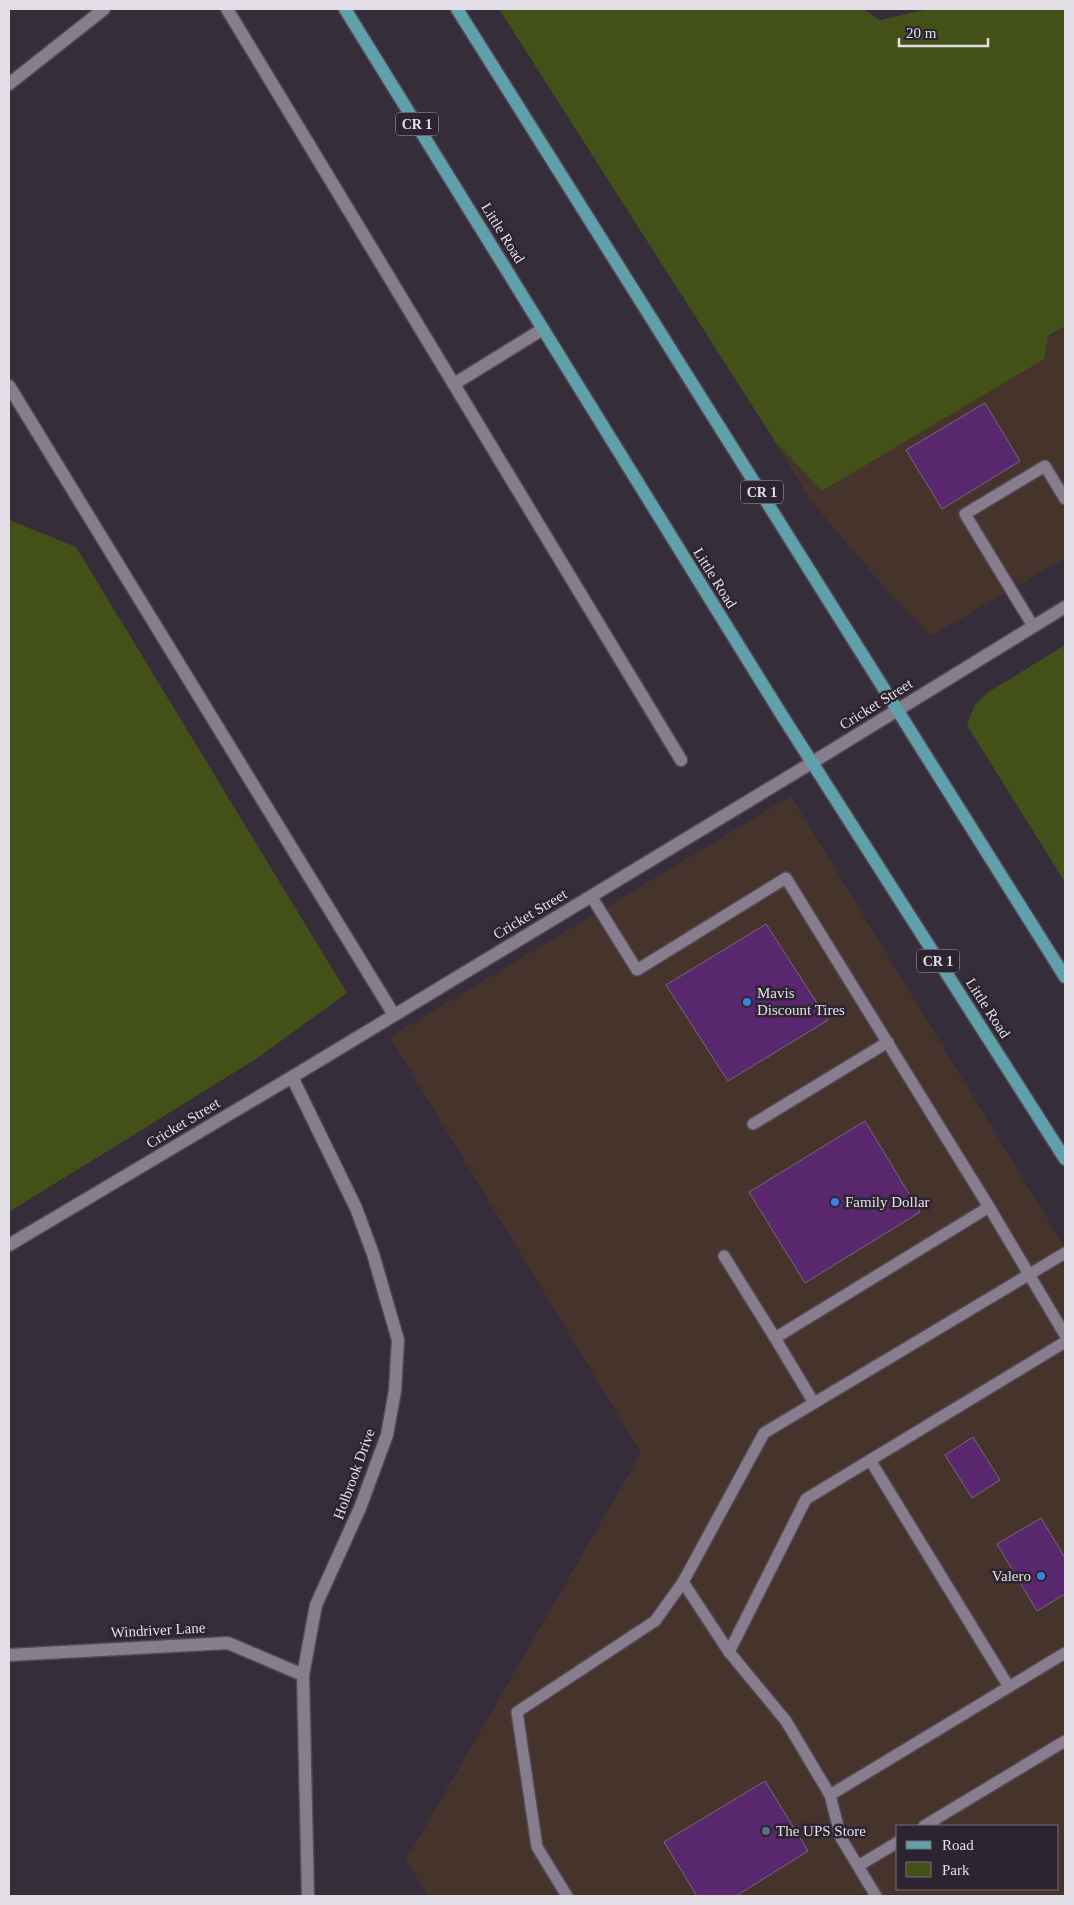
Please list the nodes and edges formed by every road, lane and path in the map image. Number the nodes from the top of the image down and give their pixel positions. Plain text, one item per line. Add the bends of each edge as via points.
1 (104, 9) edge
2 (227, 9) edge
3 (346, 9) edge
4 (457, 9) edge
5 (9, 84) edge
6 (543, 329) junction
7 (454, 384) junction
8 (9, 386) edge
9 (1065, 499) edge
10 (1065, 607) edge
11 (1033, 626) junction
12 (898, 708) junction
13 (681, 760) dead end
14 (812, 762) junction
15 (591, 896) junction
16 (1065, 977) edge
17 (394, 1015) junction
18 (888, 1042) junction
19 (292, 1077) junction
20 (753, 1124) dead end
21 (1065, 1159) edge
22 (989, 1207) junction
23 (9, 1245) edge
24 (1065, 1253) edge
25 (724, 1256) dead end
26 (1029, 1276) junction
27 (1065, 1335) edge
28 (774, 1338) junction
29 (1065, 1342) edge
30 (814, 1403) junction
31 (870, 1460) junction
32 (683, 1582) junction
33 (729, 1652) junction
34 (1065, 1653) edge
35 (9, 1655) edge
36 (303, 1675) junction
37 (1009, 1687) junction
38 (1065, 1741) edge
39 (830, 1795) junction
40 (926, 1825) edge
41 (896, 1843) edge
42 (858, 1866) junction
43 (308, 1896) edge
44 (567, 1896) edge
45 (876, 1896) edge

1 - 5 street
2 - 7 street
3 - 6 main road, Little Road / CR 1
4 - 12 main road, CR 1
6 - 7 street
6 - 14 main road, Little Road / CR 1
7 - 13 street
8 - 17 street
9 - 11 lane via 1045,466 965,514
10 - 11 street, Cricket Street
11 - 12 street, Cricket Street
12 - 14 street, Cricket Street
12 - 16 main road, CR 1
14 - 15 street, Cricket Street
14 - 21 main road, Little Road / CR 1
15 - 17 street, Cricket Street
15 - 18 lane via 637,970 786,878
17 - 19 street, Cricket Street
18 - 20 lane
18 - 22 lane
19 - 23 street, Cricket Street
19 - 36 street, Holbrook Drive via 356,1208 398,1340 395,1391 387,1435 360,1508 316,1605
22 - 26 lane
22 - 28 lane
24 - 26 lane
25 - 28 lane
26 - 27 lane
26 - 30 lane
28 - 30 lane
29 - 31 lane
30 - 32 lane via 764,1433
31 - 33 lane via 806,1499
31 - 37 lane
32 - 33 lane
32 - 44 lane via 655,1621 517,1712 537,1847
33 - 39 lane via 786,1721
34 - 37 lane
35 - 36 street, Windriver Lane via 228,1643
36 - 43 street, Holbrook Drive
37 - 39 lane
38 - 40 lane
39 - 42 lane via 841,1838
41 - 42 lane
42 - 45 lane

